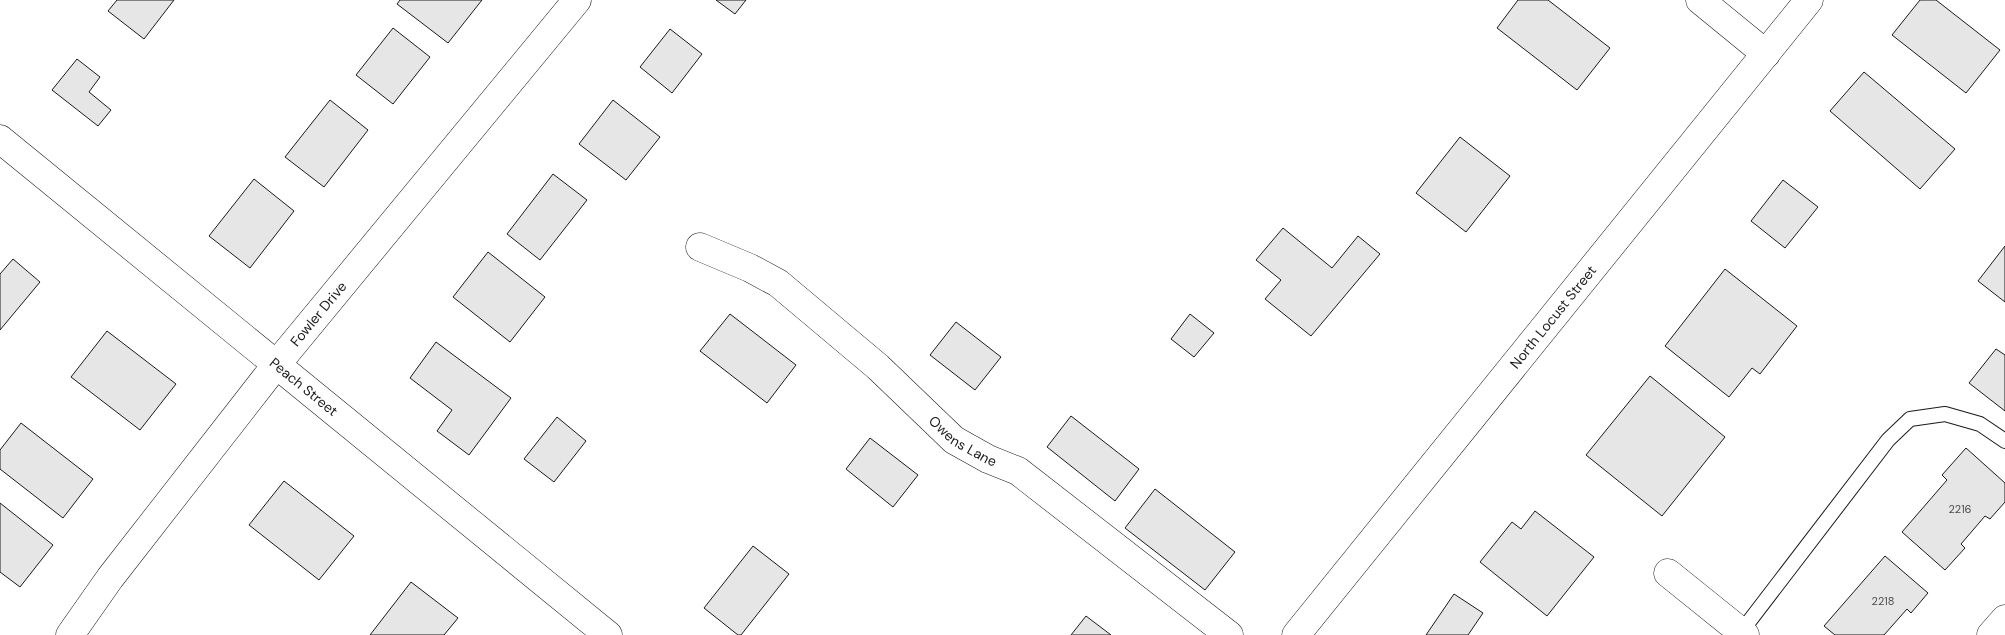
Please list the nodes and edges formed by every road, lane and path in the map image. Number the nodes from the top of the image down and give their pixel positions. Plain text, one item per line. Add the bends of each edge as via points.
1 (577, 0) edge
2 (1700, 0) edge
3 (1809, 0) edge
4 (1766, 54) junction
5 (0, 138) edge
6 (700, 248) dead end
7 (276, 365) junction
8 (2005, 441) edge
9 (1668, 573) dead end
10 (2005, 619) edge
11 (1743, 634) edge
12 (70, 635) edge
13 (608, 635) edge
14 (1229, 635) edge
15 (1296, 635) edge
16 (1991, 635) edge

1 - 7 street, Fowler Drive
2 - 4 street
3 - 4 street, North Locust Street
4 - 15 street, North Locust Street
5 - 7 street, Peach Street
6 - 14 street, Owens Lane via 778,282 878,367 954,440 988,460 1018,470
7 - 12 street, Fowler Drive via 110,578
7 - 13 street, Peach Street
8 - 11 lane via 1980,424 1945,414 1910,419 1888,440
9 - 11 street
10 - 16 street

